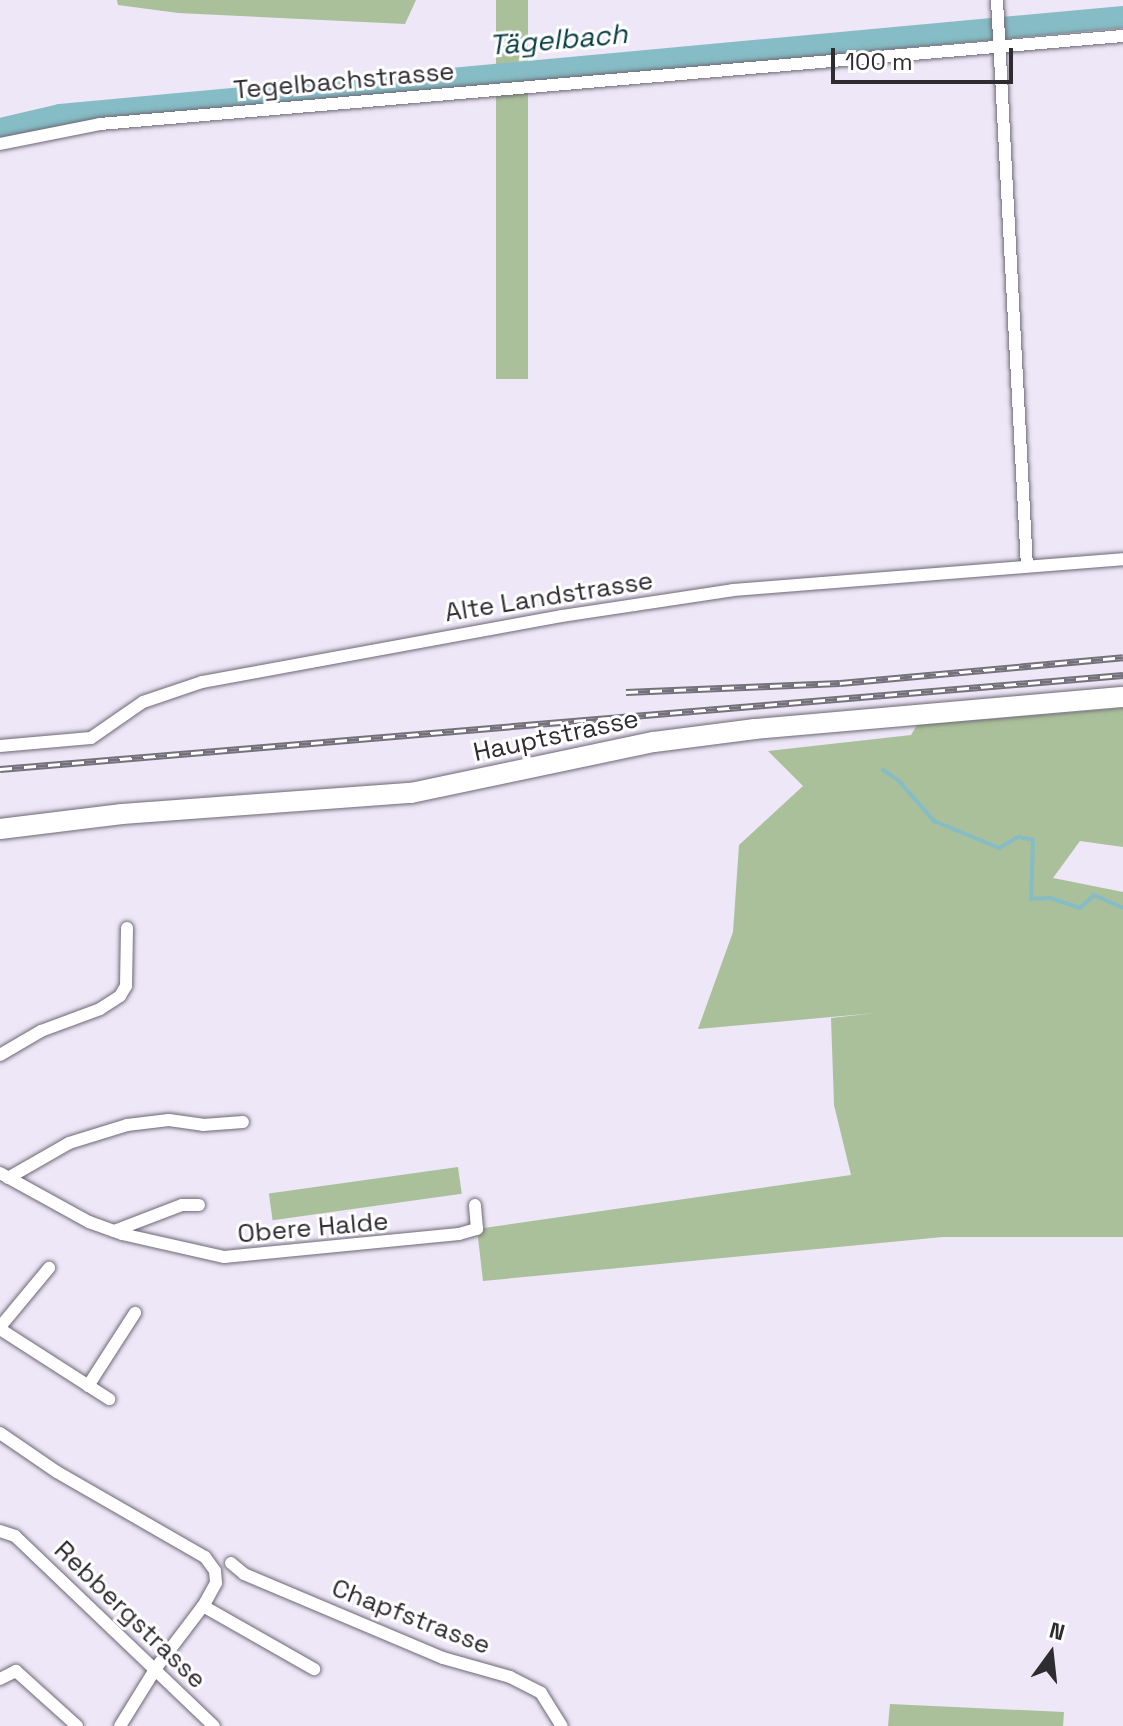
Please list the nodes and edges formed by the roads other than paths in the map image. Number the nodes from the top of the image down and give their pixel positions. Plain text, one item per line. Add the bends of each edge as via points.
1 (997, 0) edge
2 (1123, 36) edge
3 (1000, 41) junction
4 (0, 144) edge
5 (1123, 559) edge
6 (1027, 566) junction
7 (1123, 697) edge
8 (0, 746) edge
9 (0, 829) edge
10 (127, 928) dead end
11 (0, 1055) edge
12 (243, 1122) dead end
13 (4, 1175) edge
14 (199, 1205) dead end
15 (475, 1205) dead end
16 (114, 1231) junction
17 (49, 1268) dead end
18 (135, 1313) dead end
19 (0, 1328) edge
20 (88, 1386) junction
21 (109, 1399) dead end
22 (0, 1433) edge
23 (0, 1531) edge
24 (231, 1563) dead end
25 (203, 1606) junction
26 (156, 1668) junction
27 (314, 1669) dead end
28 (0, 1679) edge
29 (77, 1726) edge
30 (120, 1726) edge
31 (214, 1726) edge
32 (562, 1726) edge

1 - 3 street
2 - 3 street, Tegelbachstrasse
3 - 4 street, Tegelbachstrasse via 100,124
3 - 6 street
5 - 6 street, Alte Landstrasse
6 - 8 street, Alte Landstrasse via 733,590 551,618 202,682 143,702 91,738
7 - 9 main road, Hauptstrasse via 753,729 615,749 411,793 122,814
10 - 11 street via 126,986 120,996
12 - 13 street via 127,1125 69,1143
13 - 16 street, Obere Halde
14 - 16 street via 182,1205
15 - 16 street, Obere Halde via 477,1229 298,1252 224,1257
17 - 19 street
18 - 20 street
19 - 20 street
20 - 21 street
22 - 25 street via 205,1557 216,1583
23 - 26 street, Rebbergstrasse via 15,1536
24 - 32 street, Chapfstrasse via 244,1574 443,1658 510,1677 541,1693
25 - 26 street
25 - 27 street
26 - 30 street
26 - 31 street, Rebbergstrasse
28 - 29 street via 16,1671

